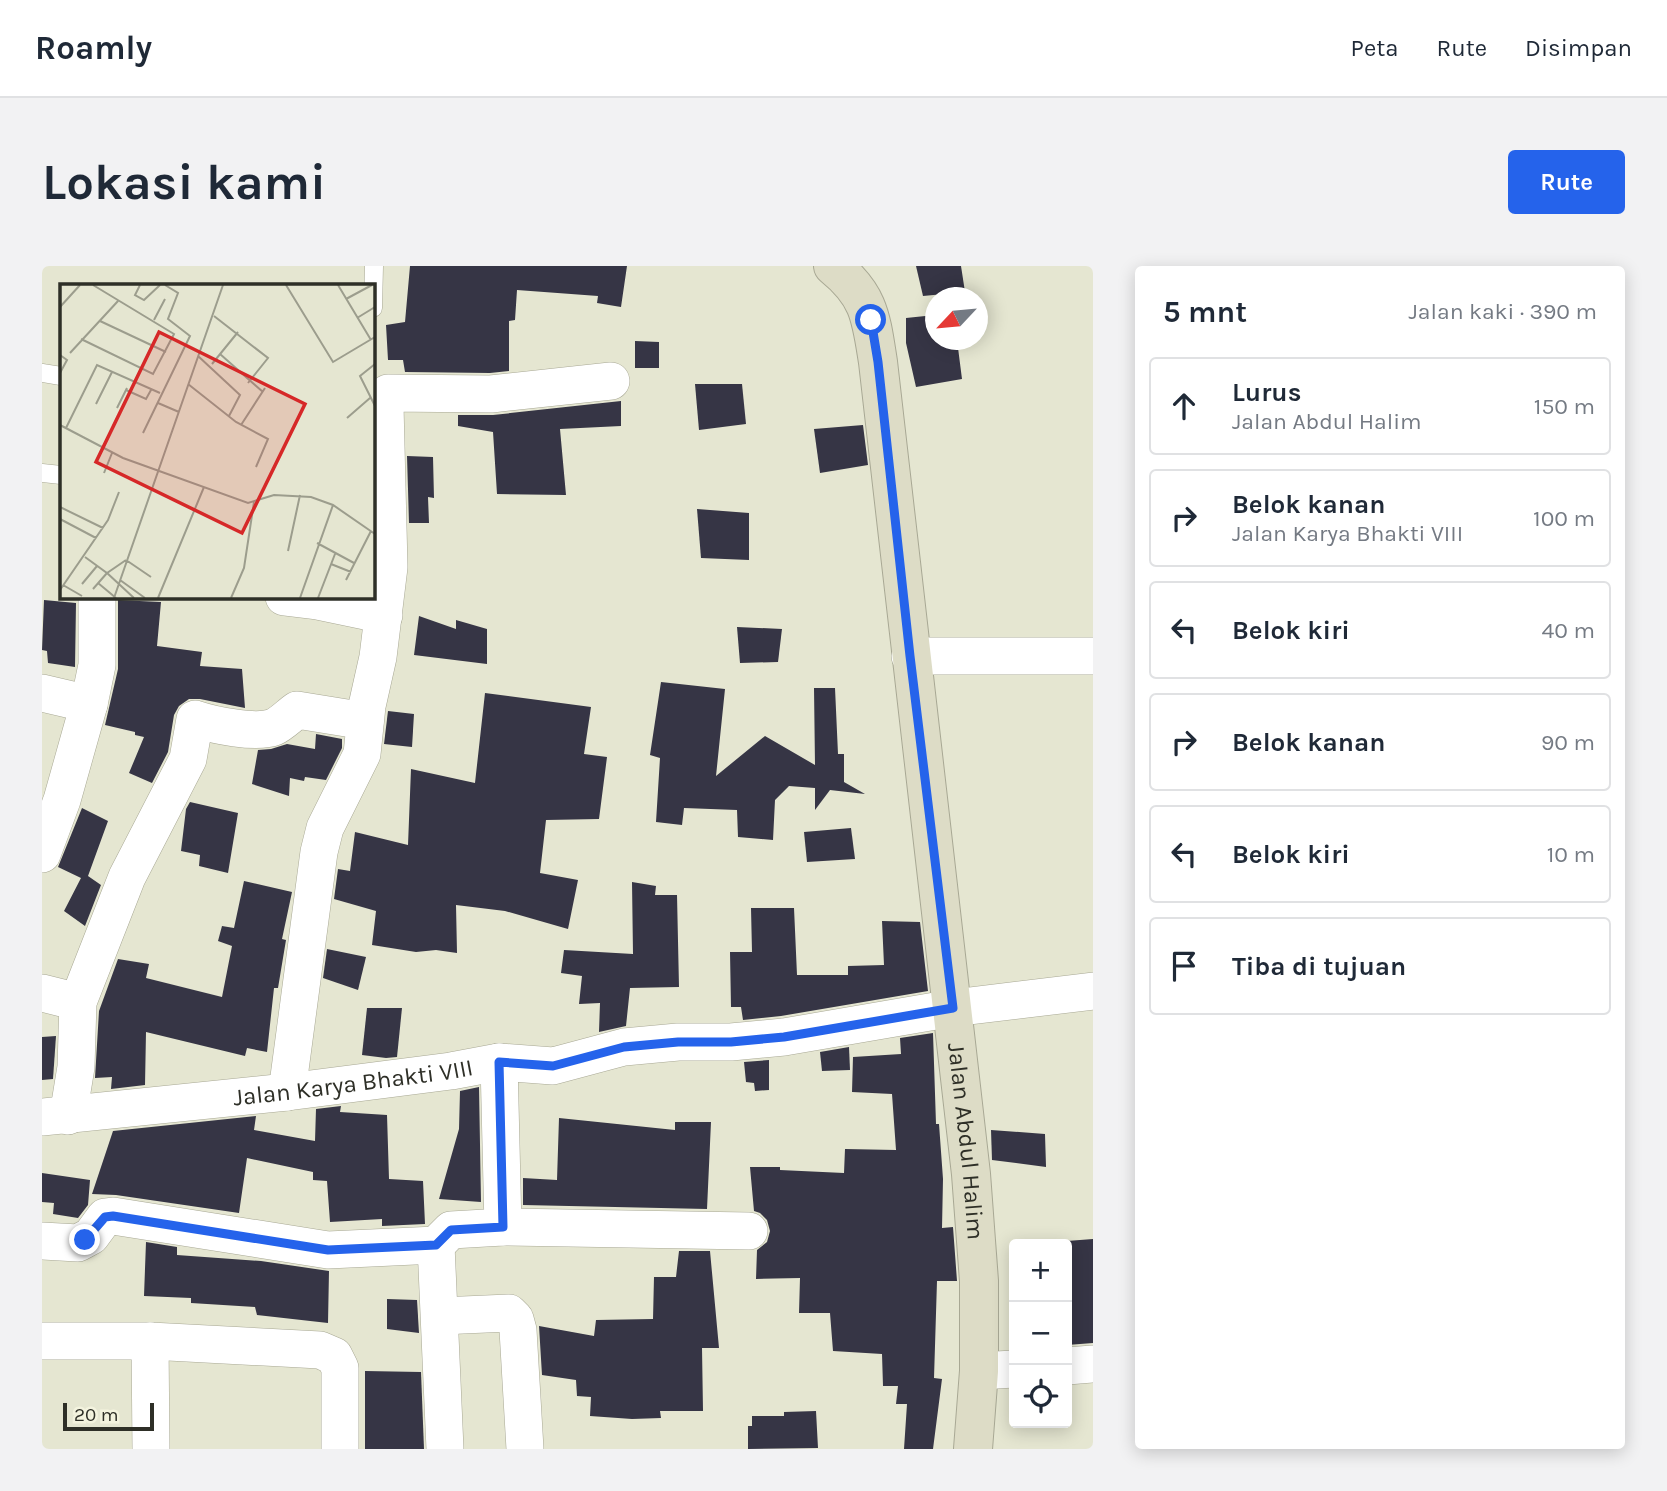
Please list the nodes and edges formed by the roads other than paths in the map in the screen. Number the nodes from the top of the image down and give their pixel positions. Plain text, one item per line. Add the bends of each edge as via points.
1 (374, 266) edge
2 (850, 271) edge
3 (374, 284) edge
4 (42, 373) edge
5 (60, 376) edge
6 (611, 381) dead end
7 (42, 473) edge
8 (60, 475) edge
9 (97, 598) edge
10 (292, 598) edge
11 (384, 615) junction
12 (910, 656) junction
13 (1093, 656) edge
14 (42, 694) edge
15 (89, 704) junction
16 (365, 721) junction
17 (42, 854) edge
18 (1093, 991) edge
19 (42, 993) edge
20 (78, 1002) junction
21 (953, 1008) junction
22 (499, 1062) junction
23 (287, 1092) junction
24 (55, 1116) edge
25 (503, 1227) junction
26 (750, 1231) dead end
27 (42, 1241) edge
28 (436, 1245) junction
29 (440, 1316) junction
30 (42, 1341) edge
31 (150, 1341) junction
32 (1093, 1364) edge
33 (1072, 1366) edge
34 (997, 1370) edge
35 (151, 1449) edge
36 (340, 1449) edge
37 (445, 1449) edge
38 (525, 1449) edge
39 (973, 1449) edge

1 - 3 lane
2 - 12 street, Jalan Abdul Halim via 871,320 876,352
4 - 5 lane
6 - 11 street via 491,394 388,393 389,567
7 - 8 lane
9 - 15 street via 97,665
10 - 11 street
11 - 16 street
12 - 13 street
12 - 21 street, Jalan Abdul Halim
14 - 15 street
15 - 17 street
16 - 20 street via 296,710 274,727 249,729 195,719 188,759 128,877
16 - 23 street via 362,754 325,828 319,852
18 - 21 street, Jalan Karya Bhakti VIII
19 - 20 street
20 - 24 street via 76,1067
21 - 22 street, Jalan Karya Bhakti VIII via 784,1037 624,1047 553,1066
21 - 34 street, Jalan Abdul Halim via 979,1281
22 - 23 street, Jalan Karya Bhakti VIII
22 - 25 street
23 - 24 street, Jalan Karya Bhakti VIII
25 - 26 street
25 - 28 street via 451,1230
27 - 28 street via 78,1243 91,1236 105,1217 113,1216 328,1250
28 - 29 street
29 - 37 street
29 - 38 street via 509,1313 515,1319
30 - 31 street
31 - 35 street
31 - 36 street via 320,1350 334,1356 340,1368
32 - 33 street
34 - 39 street, Jalan Abdul Halim

